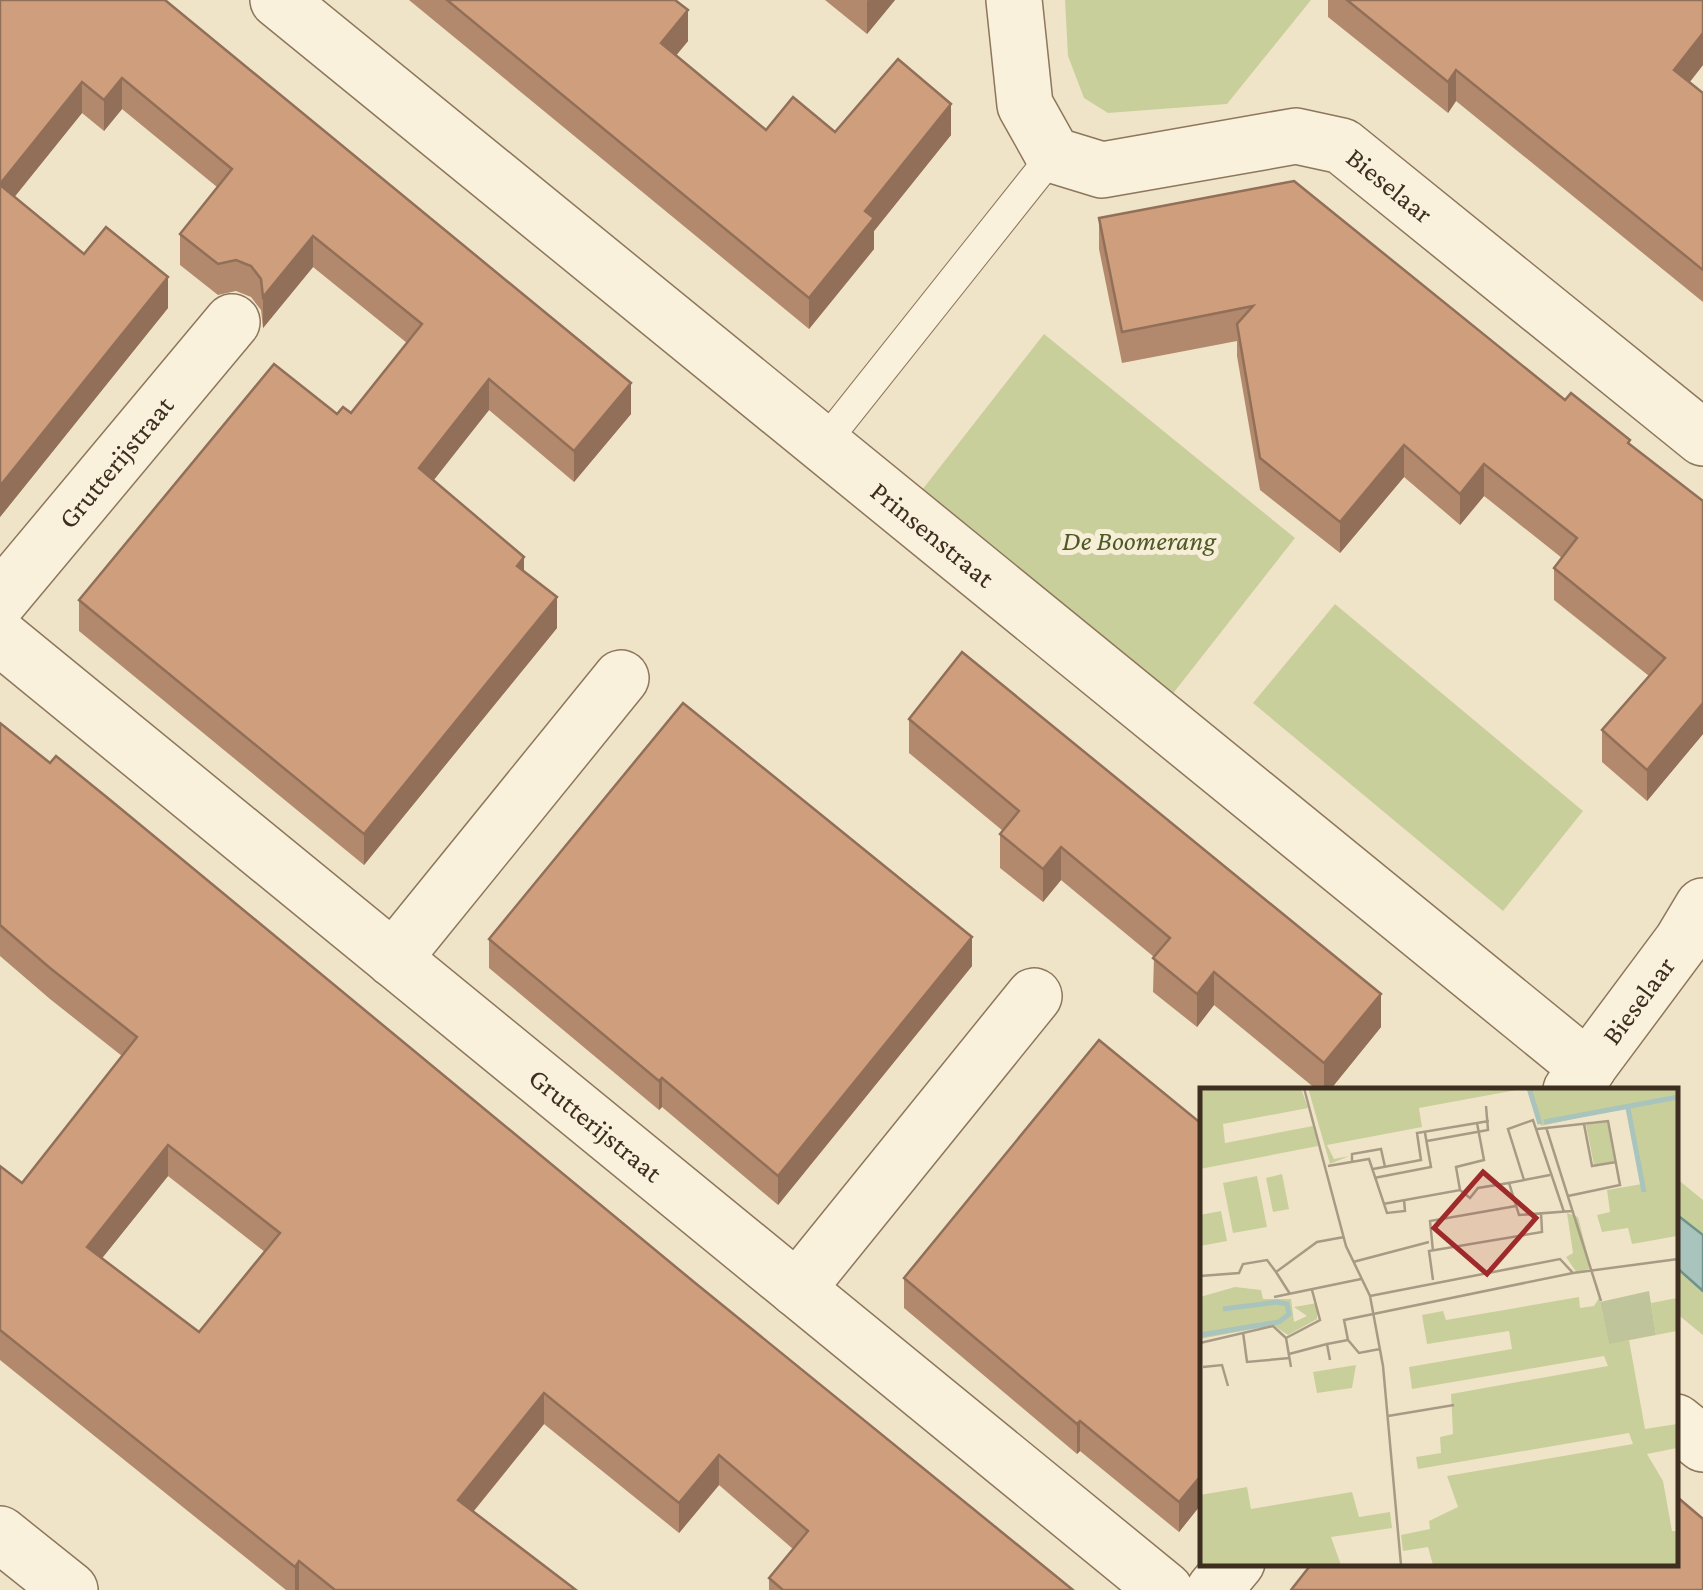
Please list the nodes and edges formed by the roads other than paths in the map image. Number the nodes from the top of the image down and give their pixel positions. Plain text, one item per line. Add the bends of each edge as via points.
1 (278, 0) edge
2 (1014, 0) edge
3 (1054, 155) junction
4 (232, 322) dead end
5 (839, 424) dead end
6 (1703, 438) edge
7 (0, 600) edge
8 (0, 637) edge
9 (621, 678) dead end
10 (1703, 906) edge
11 (393, 959) junction
12 (1034, 996) dead end
13 (1580, 1079) edge
14 (797, 1289) junction
15 (1678, 1424) edge
16 (1703, 1444) edge
17 (0, 1534) edge
18 (1234, 1565) edge
19 (70, 1590) edge
20 (1165, 1590) edge
21 (1214, 1590) edge

1 - 13 street, Prinsenstraat
2 - 3 street via 1025,106
3 - 5 lane
3 - 6 street, Bieselaar via 1102,170 1296,136 1342,146
4 - 7 street, Grutterijstraat
8 - 11 street, Grutterijstraat
9 - 11 street
10 - 13 street, Bieselaar
11 - 14 street, Grutterijstraat
12 - 14 street
14 - 20 street, Grutterijstraat
15 - 16 street
17 - 19 street
18 - 21 street

